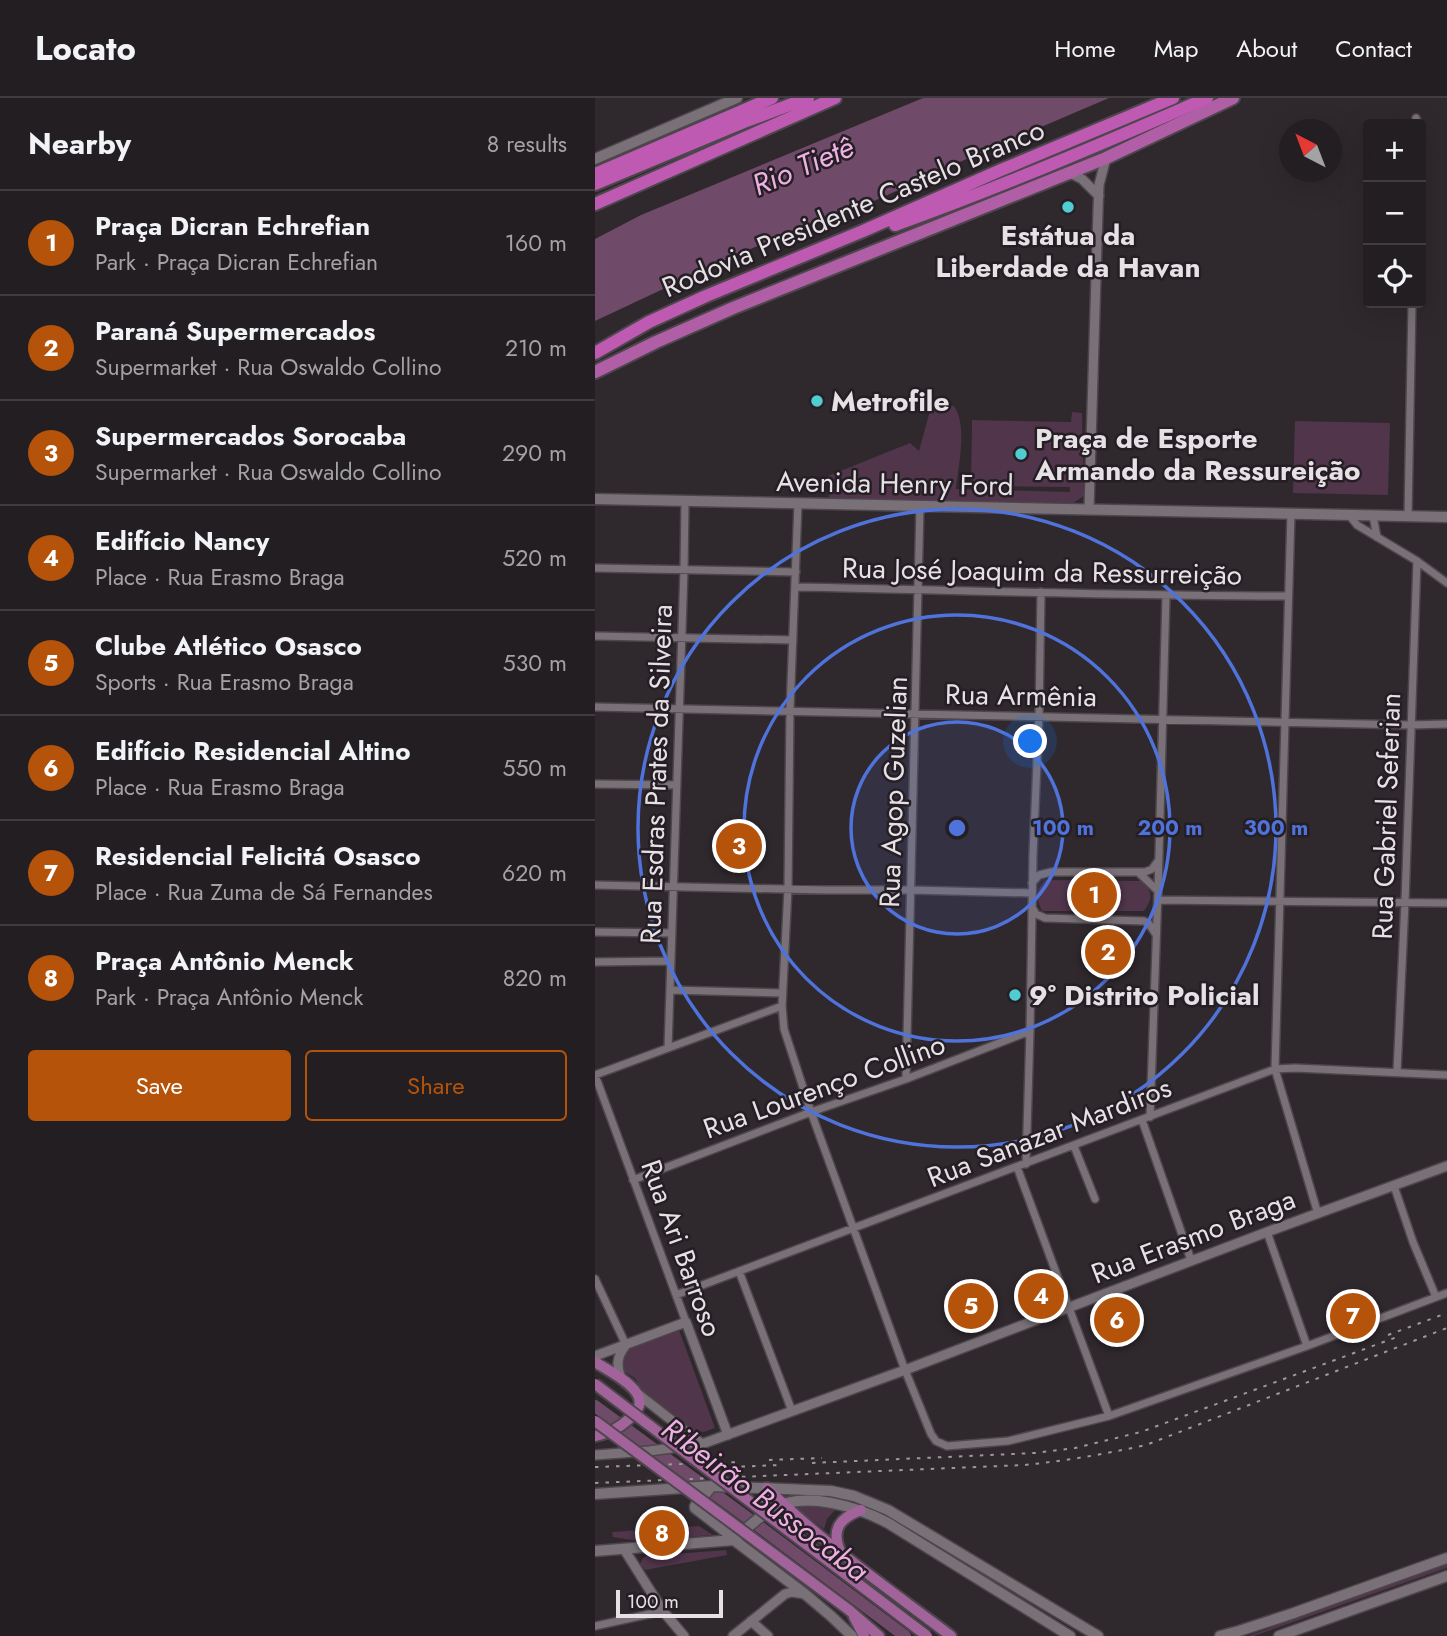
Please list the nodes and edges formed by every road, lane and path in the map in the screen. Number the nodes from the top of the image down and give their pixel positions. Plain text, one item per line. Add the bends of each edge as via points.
1 (737, 98) edge
2 (772, 98) edge
3 (809, 98) edge
4 (835, 98) edge
5 (1173, 98) edge
6 (1207, 98) edge
7 (1233, 98) edge
8 (1106, 158) junction
9 (595, 159) edge
10 (1070, 173) junction
11 (595, 174) edge
12 (595, 184) edge
13 (1099, 196) junction
14 (595, 204) edge
15 (863, 231) junction
16 (1412, 308) edge
17 (595, 353) edge
18 (595, 372) edge
19 (595, 499) edge
20 (685, 502) junction
21 (798, 504) junction
22 (921, 506) junction
23 (1089, 509) junction
24 (1291, 513) junction
25 (1349, 515) junction
26 (1373, 516) junction
27 (1408, 516) junction
28 (1447, 517) edge
29 (1377, 537) junction
30 (1416, 561) junction
31 (595, 568) edge
32 (684, 570) junction
33 (796, 572) junction
34 (1447, 583) edge
35 (795, 587) junction
36 (919, 589) junction
37 (1041, 592) junction
38 (1166, 596) junction
39 (1288, 596) junction
40 (595, 636) edge
41 (682, 638) junction
42 (793, 640) junction
43 (595, 707) edge
44 (680, 709) junction
45 (790, 710) junction
46 (916, 714) junction
47 (1039, 716) junction
48 (1162, 719) junction
49 (1285, 721) junction
50 (1447, 724) edge
51 (1410, 725) junction
52 (595, 784) edge
53 (677, 785) junction
54 (1033, 855) junction
55 (1159, 860) junction
56 (1051, 872) junction
57 (1139, 873) junction
58 (1032, 883) junction
59 (595, 885) edge
60 (673, 887) junction
61 (788, 889) junction
62 (911, 890) junction
63 (1032, 893) junction
64 (1158, 899) junction
65 (1280, 901) junction
66 (1405, 902) junction
67 (1447, 903) edge
68 (1032, 905) junction
69 (1045, 918) junction
70 (1139, 921) junction
71 (1031, 926) junction
72 (595, 932) edge
73 (672, 933) junction
74 (1156, 933) junction
75 (671, 961) junction
76 (595, 962) edge
77 (670, 990) junction
78 (782, 993) junction
79 (782, 1006) junction
80 (1031, 1031) junction
81 (668, 1048) junction
82 (1275, 1069) junction
83 (1397, 1072) junction
84 (595, 1075) edge
85 (1447, 1075) edge
86 (906, 1079) junction
87 (811, 1111) junction
88 (1146, 1119) junction
89 (1074, 1146) junction
90 (1026, 1164) junction
91 (1447, 1166) edge
92 (1017, 1167) junction
93 (633, 1180) junction
94 (1394, 1186) junction
95 (1095, 1199) dead end
96 (1318, 1214) junction
97 (854, 1227) junction
98 (1267, 1232) junction
99 (1191, 1260) junction
100 (740, 1271) junction
101 (595, 1279) edge
102 (1447, 1293) edge
103 (676, 1295) junction
104 (1436, 1297) junction
105 (1068, 1308) junction
106 (686, 1322) junction
107 (626, 1345) junction
108 (1307, 1346) junction
109 (595, 1356) edge
110 (595, 1362) edge
111 (905, 1370) junction
112 (621, 1378) junction
113 (595, 1384) edge
114 (638, 1394) junction
115 (792, 1411) junction
116 (1109, 1416) junction
117 (595, 1421) edge
118 (728, 1435) junction
119 (595, 1436) edge
120 (702, 1444) junction
121 (595, 1455) edge
122 (708, 1487) junction
123 (766, 1488) junction
124 (595, 1494) edge
125 (783, 1504) junction
126 (861, 1510) junction
127 (755, 1521) junction
128 (734, 1540) junction
129 (624, 1549) junction
130 (595, 1551) edge
131 (840, 1551) junction
132 (1447, 1558) edge
133 (1447, 1576) edge
134 (783, 1577) junction
135 (785, 1594) junction
136 (804, 1594) junction
137 (663, 1611) junction
138 (851, 1612) junction
139 (751, 1621) junction
140 (595, 1626) edge
141 (1238, 1634) edge
142 (684, 1636) edge
143 (733, 1636) edge
144 (768, 1636) edge
145 (852, 1636) edge
146 (864, 1636) edge
147 (879, 1636) edge
148 (927, 1636) edge
149 (951, 1636) edge
150 (1070, 1636) edge
151 (1098, 1636) edge
152 (1220, 1636) edge
153 (1279, 1636) edge

1 - 9 main road
2 - 11 highway
3 - 12 highway
4 - 14 highway
5 - 15 highway, Rodovia Presidente Castelo Branco
6 - 15 highway via 964,200
7 - 8 highway
8 - 10 highway
8 - 13 street
10 - 13 street
10 - 18 highway via 733,308
13 - 23 street
15 - 17 highway, Rodovia Presidente Castelo Branco via 706,296
16 - 27 street
19 - 20 main road, Avenida Henry Ford
20 - 21 main road, Avenida Henry Ford
20 - 32 street, Rua Esdras Prates da Silveira
21 - 22 main road, Avenida Henry Ford
21 - 33 street
22 - 23 main road, Avenida Henry Ford
22 - 36 street, Rua Agop Guzelian
23 - 24 main road, Avenida Henry Ford
24 - 25 main road, Avenida Henry Ford
24 - 39 street
25 - 26 main road, Avenida Henry Ford
25 - 29 street
26 - 27 main road, Avenida Henry Ford
26 - 29 street
27 - 28 main road, Avenida Henry Ford
29 - 30 street
30 - 34 street
30 - 51 street, Rua Gabriel Seferian
31 - 32 street
32 - 33 street
32 - 41 street, Rua Esdras Prates da Silveira
33 - 35 street
35 - 36 street, Rua José Joaquim da Ressurreição
35 - 42 street
36 - 37 street, Rua José Joaquim da Ressurreição
36 - 46 street, Rua Agop Guzelian
37 - 38 street, Rua José Joaquim da Ressurreição
37 - 47 street
38 - 39 street, Rua José Joaquim da Ressurreição
38 - 48 street
39 - 49 street
40 - 41 street
41 - 42 street
41 - 44 street, Rua Esdras Prates da Silveira
42 - 45 street
43 - 44 street, Rua Armênia
44 - 45 street, Rua Armênia
44 - 53 street, Rua Esdras Prates da Silveira
45 - 46 street, Rua Armênia
45 - 61 street
46 - 47 street, Rua Armênia
46 - 62 street, Rua Agop Guzelian
47 - 48 street, Rua Armênia
47 - 54 street
48 - 49 street, Rua Armênia
48 - 55 street
49 - 51 street, Rua Armênia
49 - 65 street
50 - 51 street, Rua Armênia
51 - 66 street, Rua Gabriel Seferian
52 - 53 street
53 - 60 street, Rua Esdras Prates da Silveira
54 - 56 street
54 - 58 street
55 - 57 street via 1152,869
55 - 64 street
56 - 57 street
56 - 58 street
57 - 64 street
58 - 63 street
59 - 60 street
60 - 61 street
60 - 73 street, Rua Esdras Prates da Silveira
61 - 62 street
61 - 78 street
62 - 63 street
62 - 86 street, Rua Agop Guzelian
63 - 68 street
64 - 65 street
64 - 70 street via 1149,915
64 - 74 street
65 - 66 street
65 - 82 street
66 - 67 street
66 - 83 street, Rua Gabriel Seferian
68 - 69 street via 1036,914
68 - 71 street
69 - 70 street
69 - 71 street
70 - 74 street
71 - 80 street
72 - 73 street
73 - 75 street, Rua Esdras Prates da Silveira
74 - 88 street
75 - 76 street
75 - 77 street, Rua Esdras Prates da Silveira
77 - 78 street
77 - 81 street, Rua Esdras Prates da Silveira
78 - 79 street
79 - 81 street
79 - 87 street via 787,1043
80 - 86 street, Rua Lourenço Collino
80 - 90 street
81 - 84 street
82 - 83 street, Rua Sanazar Mardiros
82 - 88 street, Rua Sanazar Mardiros
82 - 96 street
83 - 85 street, Rua Sanazar Mardiros
84 - 93 street, Rua Ari Barroso
86 - 87 street, Rua Lourenço Collino
87 - 93 street, Rua Lourenço Collino
87 - 97 street
88 - 89 street, Rua Sanazar Mardiros
88 - 99 street
89 - 90 street, Rua Sanazar Mardiros
89 - 95 street
90 - 92 street, Rua Sanazar Mardiros
91 - 94 street, Rua Erasmo Braga
92 - 97 street, Rua Sanazar Mardiros
92 - 105 street
93 - 103 street, Rua Ari Barroso
94 - 96 street, Rua Erasmo Braga
94 - 104 street
96 - 98 street, Rua Erasmo Braga
97 - 100 street, Rua Sanazar Mardiros
97 - 111 street
98 - 99 street, Rua Erasmo Braga
98 - 108 street
99 - 105 street, Rua Erasmo Braga
100 - 103 street, Rua Sanazar Mardiros
100 - 115 street
101 - 107 street
102 - 104 street
103 - 106 street, Rua Ari Barroso
104 - 108 street
105 - 111 street, Rua Erasmo Braga
105 - 116 street
106 - 107 street
106 - 118 street, Rua Ari Barroso
107 - 109 street
107 - 112 street via 617,1361
108 - 116 street
110 - 112 main road
111 - 115 street, Rua Erasmo Braga
111 - 116 street via 931,1434 947,1446 1008,1441
112 - 114 main road
113 - 148 main road, bridge
114 - 119 main road via 639,1407 620,1427
114 - 120 street
115 - 118 street, Rua Erasmo Braga
117 - 138 main road, bridge
118 - 120 street, Rua Erasmo Braga
120 - 121 street, Rua Erasmo Braga
122 - 123 main road
122 - 124 main road
122 - 128 main road via 695,1508
123 - 125 main road
123 - 127 main road via 767,1502
123 - 151 main road via 831,1491 888,1510
125 - 126 main road via 834,1503
125 - 127 main road
125 - 131 main road
126 - 131 main road via 838,1525 835,1541
126 - 150 main road
127 - 128 main road
128 - 129 main road
128 - 134 main road
129 - 130 main road
129 - 137 street
131 - 149 main road
132 - 141 main road
133 - 153 main road
134 - 135 street
134 - 136 main road
135 - 136 street
135 - 139 street
136 - 145 main road
137 - 140 street
137 - 142 street
138 - 146 main road
138 - 147 main road
139 - 143 street
139 - 144 street
141 - 152 main road

